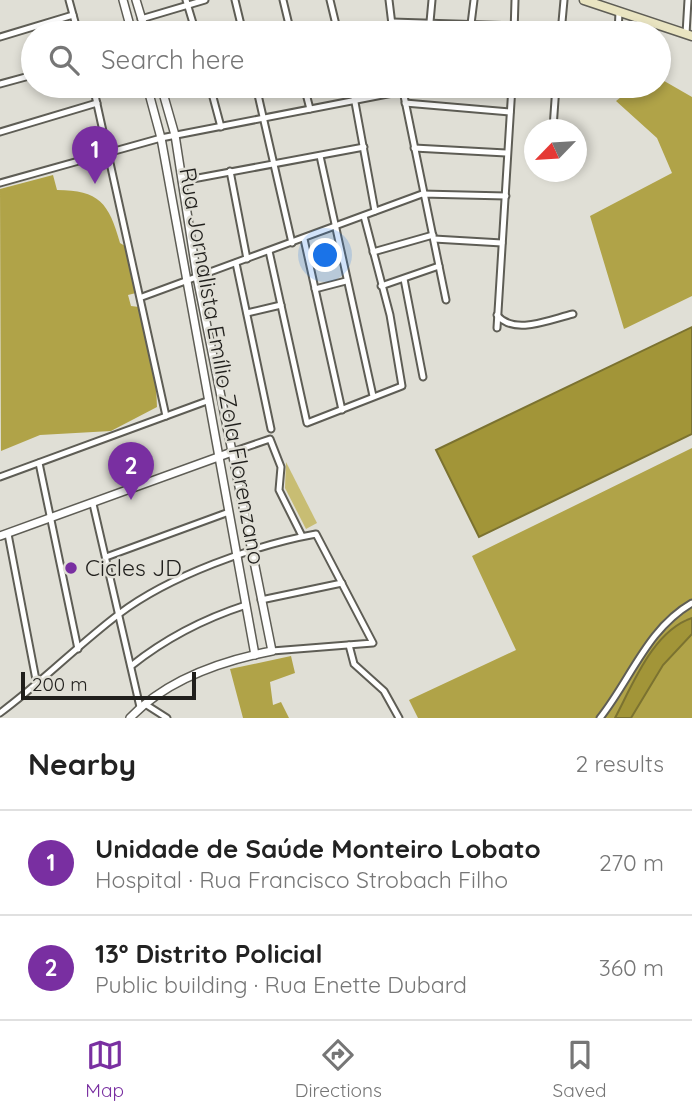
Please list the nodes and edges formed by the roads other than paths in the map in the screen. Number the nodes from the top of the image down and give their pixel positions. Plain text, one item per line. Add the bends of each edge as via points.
1 (69, 0) edge
2 (123, 0) edge
3 (136, 0) edge
4 (205, 0) edge
5 (235, 0) edge
6 (283, 0) edge
7 (330, 0) edge
8 (389, 0) edge
9 (432, 0) edge
10 (474, 0) edge
11 (515, 0) edge
12 (564, 0) edge
13 (584, 0) edge
14 (688, 0) edge
15 (187, 2) edge
16 (619, 12) junction
17 (73, 15) junction
18 (141, 19) joint
19 (53, 21) edge
20 (75, 21) edge
21 (129, 21) edge
22 (193, 21) edge
23 (240, 21) edge
24 (288, 21) edge
25 (335, 21) edge
26 (391, 21) edge
27 (430, 21) edge
28 (471, 21) edge
29 (515, 21) edge
30 (562, 21) edge
31 (619, 21) edge
32 (646, 21) edge
33 (671, 29) edge
34 (21, 31) edge
35 (689, 35) edge
36 (0, 37) edge
37 (21, 78) edge
38 (0, 84) edge
39 (96, 98) edge
40 (150, 98) edge
41 (164, 98) edge
42 (213, 98) edge
43 (259, 98) edge
44 (307, 98) edge
45 (355, 98) edge
46 (367, 98) edge
47 (404, 98) edge
48 (511, 98) edge
49 (555, 98) edge
50 (356, 101) junction
51 (97, 103) junction
52 (405, 103) junction
53 (310, 109) junction
54 (510, 112) junction
55 (263, 119) junction
56 (554, 119) edge
57 (221, 127) junction
58 (0, 132) edge
59 (175, 135) junction
60 (161, 138) junction
61 (364, 146) junction
62 (414, 148) junction
63 (110, 152) junction
64 (506, 153) junction
65 (320, 156) junction
66 (272, 162) junction
67 (230, 172) junction
68 (182, 181) junction
69 (0, 183) edge
70 (422, 194) junction
71 (506, 196) junction
72 (375, 211) junction
73 (364, 216) junction
74 (333, 228) junction
75 (434, 237) junction
76 (304, 239) junction
77 (292, 243) junction
78 (502, 243) junction
79 (270, 251) junction
80 (373, 252) junction
81 (247, 259) junction
82 (236, 263) junction
83 (439, 266) junction
84 (197, 277) junction
85 (404, 279) junction
86 (346, 281) junction
87 (185, 282) junction
88 (381, 286) junction
89 (315, 289) junction
90 (142, 297) junction
91 (446, 300) dead end
92 (281, 305) junction
93 (247, 313) junction
94 (573, 314) dead end
95 (498, 315) junction
96 (497, 328) dead end
97 (423, 377) dead end
98 (373, 396) junction
99 (207, 401) junction
100 (342, 410) junction
101 (166, 416) junction
102 (271, 429) dead end
103 (232, 452) junction
104 (219, 458) junction
105 (39, 463) junction
106 (0, 477) edge
107 (93, 504) junction
108 (229, 512) junction
109 (50, 519) junction
110 (4, 535) edge
111 (302, 537) junction
112 (251, 550) junction
113 (237, 556) junction
114 (106, 557) junction
115 (342, 583) junction
116 (261, 600) junction
117 (692, 603) edge
118 (246, 606) junction
119 (120, 613) junction
120 (349, 645) junction
121 (78, 649) junction
122 (272, 651) junction
123 (255, 654) junction
124 (131, 666) junction
125 (37, 685) junction
126 (142, 706) junction
127 (0, 713) edge
128 (130, 718) edge
129 (167, 718) edge
130 (399, 718) edge
131 (600, 718) edge

1 - 17 street
2 - 21 street
3 - 18 street
4 - 15 street
5 - 23 street
6 - 24 street
7 - 25 street
8 - 26 street
9 - 27 street
10 - 28 street
11 - 29 street
12 - 30 street
13 - 16 main road
14 - 35 street
15 - 18 street
15 - 22 street
16 - 31 street
16 - 32 main road
17 - 19 street
17 - 20 street
33 - 35 main road
34 - 36 street
37 - 38 street
39 - 51 street
40 - 60 street, Rua Jornalista Emílio Zola Florenzano
41 - 59 street, Rua Jornalista Emílio Zola Florenzano
42 - 57 street
43 - 55 street
44 - 53 street
45 - 50 street
46 - 50 street
47 - 52 street
48 - 54 street
49 - 56 street
50 - 53 street
50 - 61 street
51 - 58 street
51 - 63 street
52 - 54 street
52 - 62 street
53 - 55 street
54 - 64 street
55 - 57 street
55 - 66 street
57 - 59 street
59 - 60 street
59 - 68 street, Rua Jornalista Emílio Zola Florenzano
60 - 63 street
60 - 87 street, Rua Jornalista Emílio Zola Florenzano
61 - 65 street
61 - 72 street
62 - 64 street
62 - 70 street
63 - 69 street
63 - 90 street
64 - 71 street
65 - 66 street
65 - 74 street
66 - 67 street
66 - 77 street
67 - 68 street
67 - 81 street
68 - 84 street, Rua Jornalista Emílio Zola Florenzano
70 - 71 street
70 - 72 street
70 - 75 street
71 - 78 street
72 - 73 street
73 - 74 street
73 - 80 street
74 - 76 street
74 - 86 street
75 - 78 street
75 - 80 street
75 - 83 street
76 - 77 street
76 - 89 street
77 - 79 street
78 - 95 street
79 - 81 street
79 - 92 street
80 - 88 street
81 - 82 street
82 - 84 street
82 - 93 street
83 - 85 street
83 - 91 street
84 - 87 street
84 - 103 street, Rua Jornalista Emílio Zola Florenzano
85 - 88 street
85 - 97 street
86 - 89 street
86 - 98 street
87 - 90 street
87 - 99 street, Rua Jornalista Emílio Zola Florenzano
88 - 98 street via 402,386
89 - 100 street
90 - 101 street
92 - 93 street
92 - 100 street via 307,423
93 - 102 street
94 - 95 street via 518,326
95 - 96 street
98 - 100 street
99 - 101 street
99 - 104 street, Rua Jornalista Emílio Zola Florenzano
101 - 105 street
103 - 104 street
103 - 111 street via 270,439 281,467 279,490
103 - 112 street, Rua Jornalista Emílio Zola Florenzano
104 - 107 street
104 - 108 street, Rua Jornalista Emílio Zola Florenzano
105 - 106 street
105 - 109 street
107 - 109 street
107 - 114 street
108 - 113 street, Rua Jornalista Emílio Zola Florenzano
108 - 114 street
109 - 110 street
109 - 121 street
110 - 125 street
111 - 112 street
111 - 115 street via 316,534
112 - 113 street
112 - 116 street, Rua Jornalista Emílio Zola Florenzano
113 - 118 street, Rua Jornalista Emílio Zola Florenzano
113 - 119 street
114 - 119 street
115 - 116 street
115 - 120 street via 373,643
116 - 122 street, Rua Jornalista Emílio Zola Florenzano
117 - 131 street via 676,612 650,640
118 - 123 street, Rua Jornalista Emílio Zola Florenzano
118 - 124 street via 186,629
119 - 121 street
119 - 124 street
120 - 122 street
120 - 130 street via 354,664 384,691
121 - 125 street
122 - 123 street
123 - 126 street via 190,677
124 - 126 street
125 - 127 street
126 - 128 street
126 - 129 street

